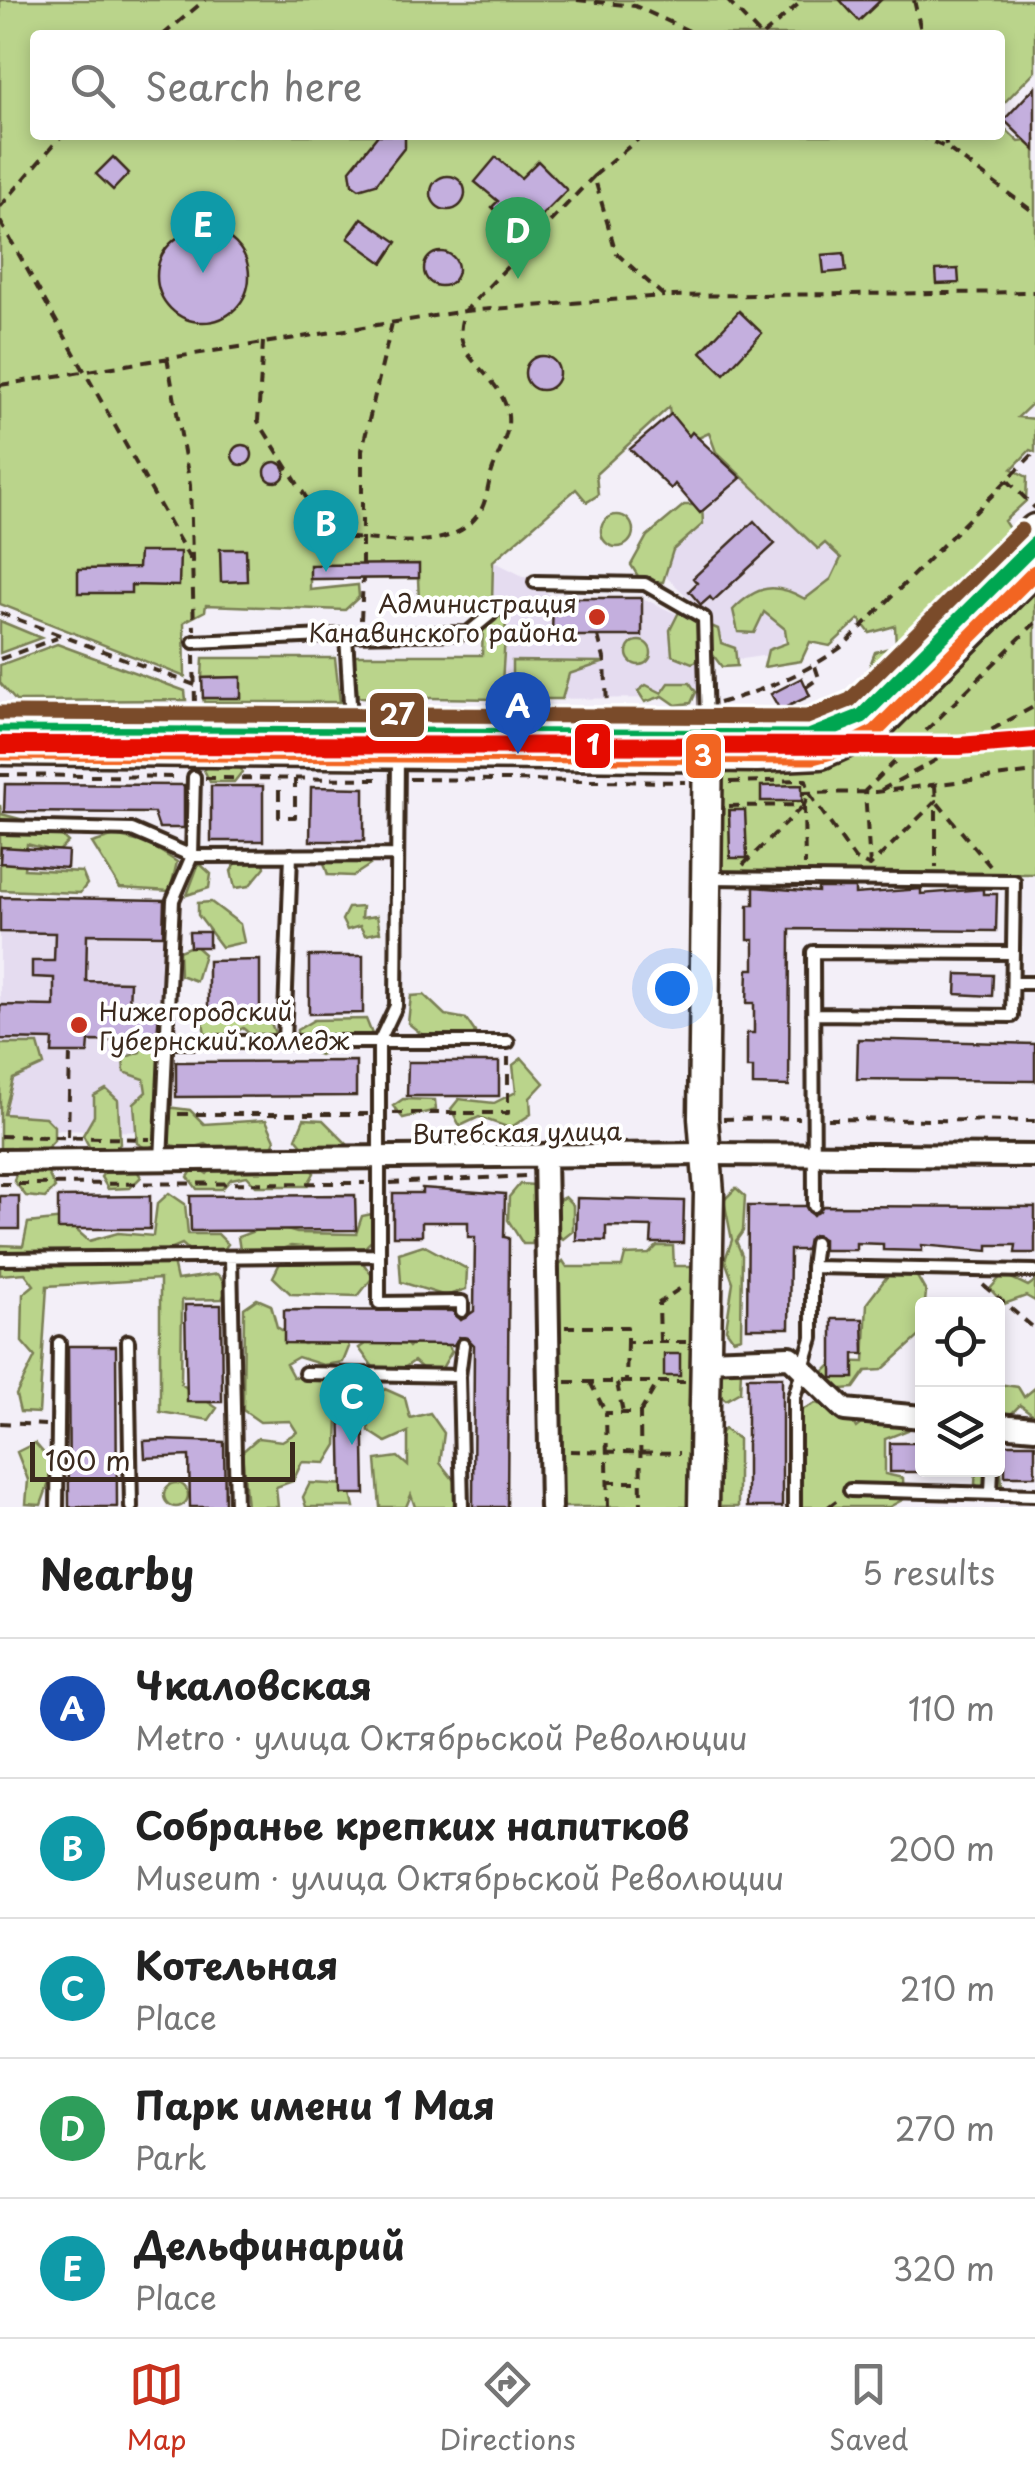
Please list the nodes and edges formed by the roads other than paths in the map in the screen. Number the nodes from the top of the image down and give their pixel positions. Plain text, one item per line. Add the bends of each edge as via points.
1 (1035, 529) edge
2 (1035, 570) edge
3 (535, 582) dead end
4 (492, 614) dead end
5 (346, 636) junction
6 (194, 642) road end
7 (0, 723) edge
8 (351, 740) junction
9 (0, 750) edge
10 (398, 753) junction
11 (711, 756) junction
12 (194, 778) road end
13 (1, 827) edge
14 (397, 855) junction
15 (192, 856) junction
16 (291, 856) junction
17 (704, 878) junction
18 (1012, 954) junction
19 (1013, 983) junction
20 (1035, 984) edge
21 (813, 1014) junction
22 (166, 1042) junction
23 (284, 1042) junction
24 (379, 1042) junction
25 (508, 1042) dead end
26 (706, 1154) junction
27 (545, 1155) junction
28 (814, 1155) junction
29 (1035, 1156) edge
30 (377, 1160) junction
31 (0, 1161) edge
32 (161, 1161) junction
33 (814, 1206) dead end
34 (816, 1243) dead end
35 (379, 1255) junction
36 (230, 1257) junction
37 (0, 1259) edge
38 (812, 1267) junction
39 (1035, 1271) edge
40 (462, 1311) dead end
41 (128, 1341) dead end
42 (59, 1343) dead end
43 (462, 1345) dead end
44 (705, 1362) junction
45 (802, 1370) junction
46 (305, 1373) dead end
47 (459, 1376) junction
48 (915, 1417) edge
49 (1005, 1425) edge
50 (1035, 1428) edge
51 (991, 1477) edge
52 (850, 1490) dead end
53 (990, 1493) junction
54 (1035, 1495) edge
55 (57, 1507) edge
56 (131, 1507) edge
57 (236, 1507) edge
58 (462, 1507) edge
59 (551, 1507) edge
60 (703, 1507) edge
61 (794, 1507) edge

1 - 11 main road via 871,696 839,718
2 - 11 main road via 874,730 821,754
3 - 11 lane via 645,584 704,618
4 - 5 lane via 468,633
5 - 6 lane
5 - 8 lane
7 - 8 main road
8 - 9 main road
8 - 10 main road
10 - 11 main road
10 - 14 lane
11 - 17 main road
12 - 15 lane
13 - 15 lane via 132,830
14 - 16 lane
14 - 24 lane via 396,1006
15 - 16 lane
15 - 22 lane via 173,900
16 - 23 lane
17 - 18 lane via 1014,881
17 - 26 main road
18 - 19 lane
18 - 21 lane via 814,952
19 - 20 lane
19 - 21 lane via 1012,1016
21 - 28 lane
22 - 23 lane
22 - 32 lane
23 - 24 lane
24 - 25 lane
24 - 30 lane
26 - 27 street, Витебская улица
26 - 28 street, Витебская улица
26 - 44 main road
27 - 30 street, Витебская улица
27 - 59 street
28 - 29 street, Витебская улица
28 - 33 lane
30 - 32 street, Витебская улица
30 - 35 lane
31 - 32 street, Витебская улица
34 - 38 lane
35 - 36 lane
35 - 40 lane via 379,1303 462,1302
36 - 37 lane
36 - 57 lane
38 - 39 lane
38 - 45 lane via 812,1338
41 - 56 lane
42 - 55 lane
43 - 47 lane
44 - 45 street via 790,1358
44 - 60 main road
45 - 48 street via 845,1410
45 - 61 lane via 794,1397
46 - 47 lane
47 - 58 lane
49 - 50 street
51 - 53 lane
52 - 53 lane
53 - 54 lane

